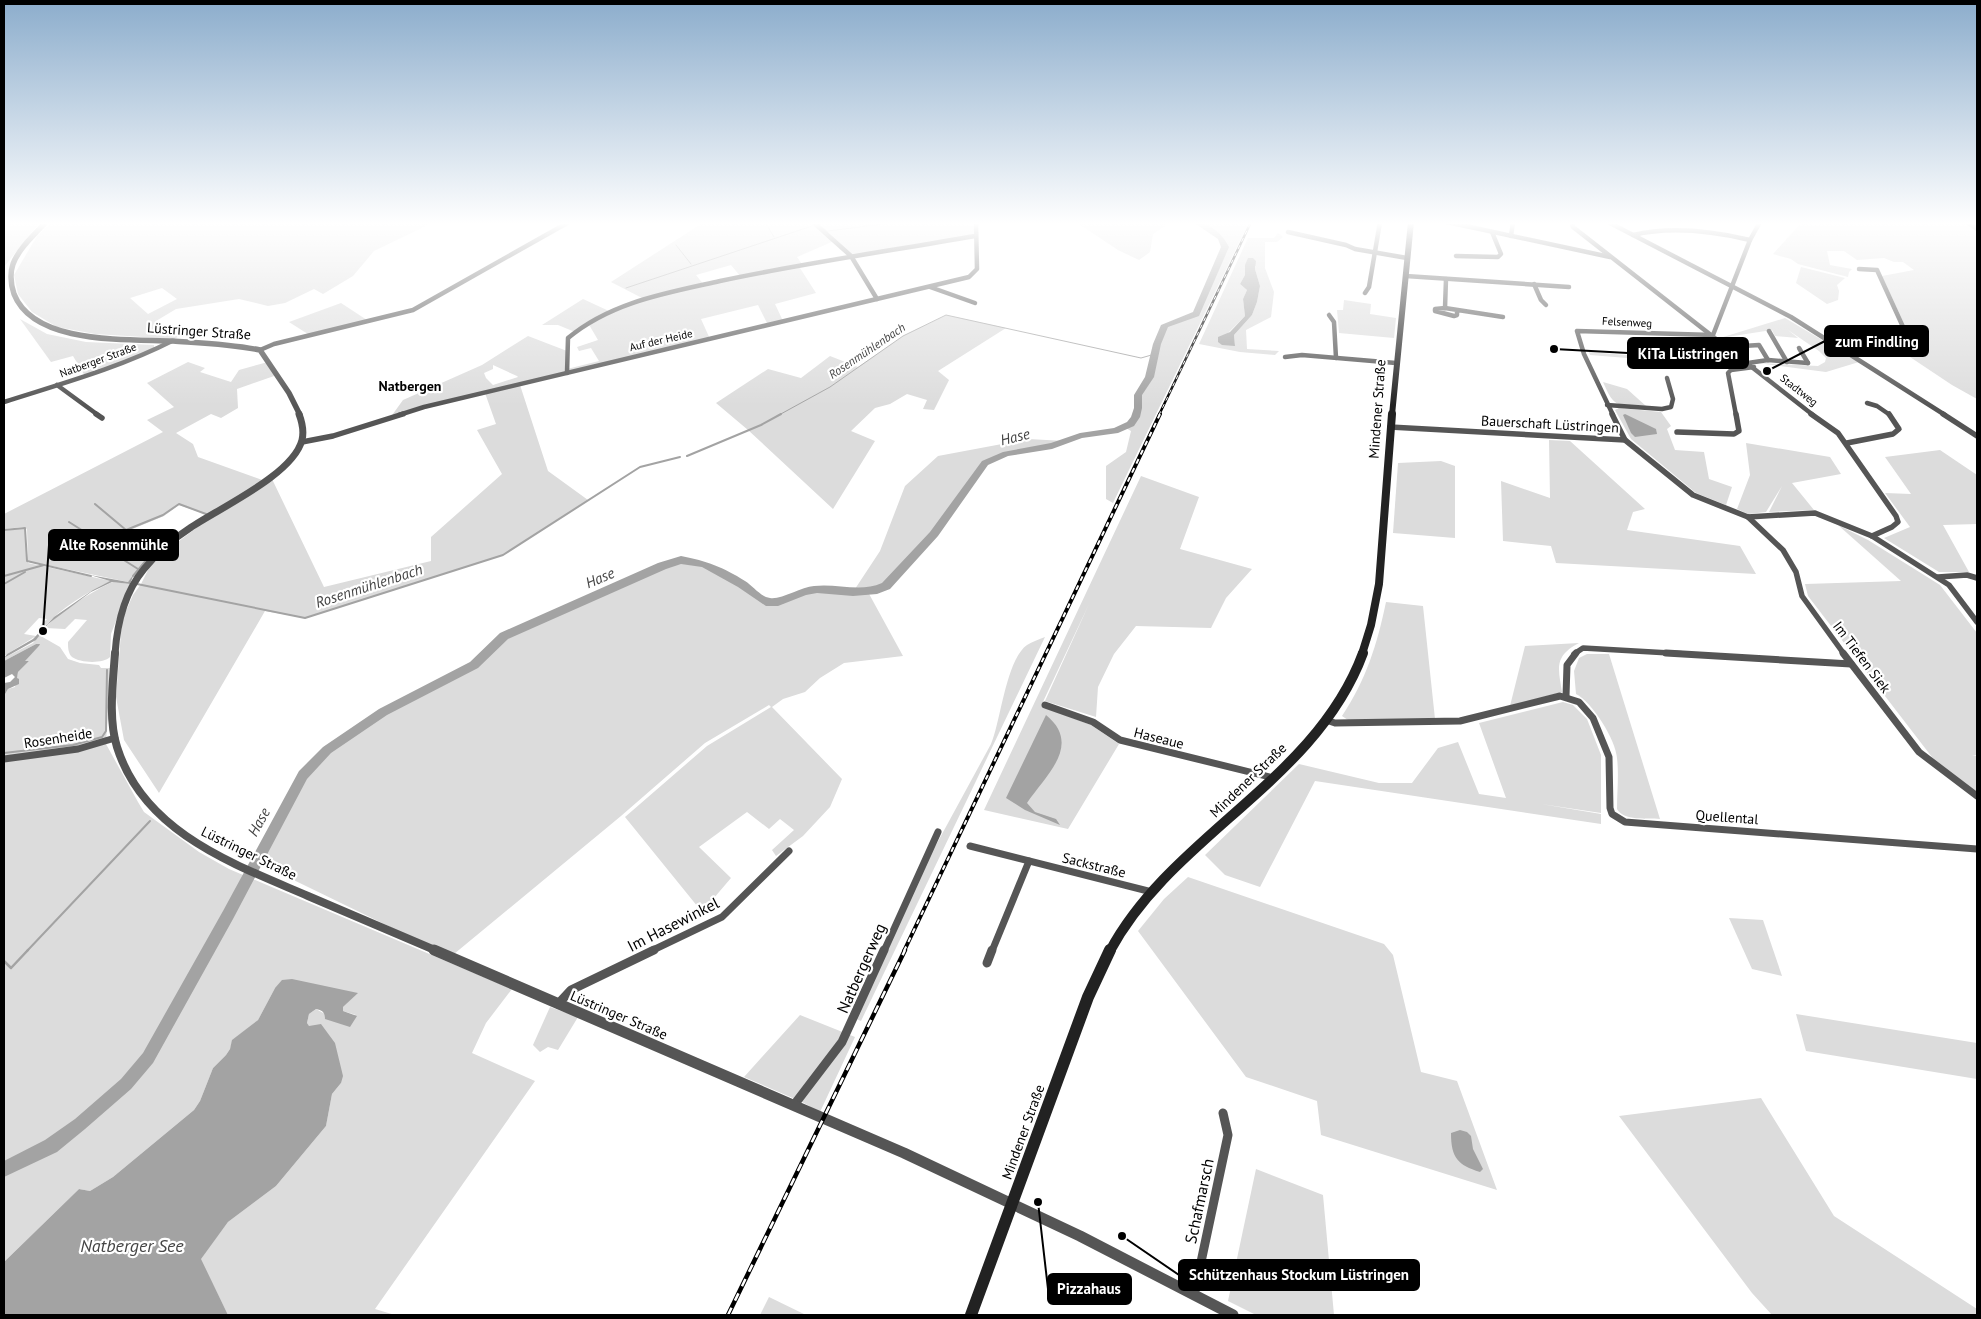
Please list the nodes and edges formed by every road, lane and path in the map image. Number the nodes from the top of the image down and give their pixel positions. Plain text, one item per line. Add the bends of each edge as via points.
1 (12, 284) edge
2 (460, 284) edge
3 (711, 284) edge
4 (868, 284) edge
5 (937, 284) edge
6 (1370, 284) edge
7 (1405, 284) edge
8 (1446, 284) edge
9 (1524, 284) edge
10 (1534, 284) junction
11 (1646, 284) edge
12 (1729, 284) edge
13 (1883, 284) edge
14 (1732, 285) junction
15 (928, 286) junction
16 (1570, 287) dead end
17 (1365, 293) dead end
18 (877, 299) junction
19 (976, 303) dead end
20 (1546, 305) dead end
21 (1445, 308) junction
22 (1457, 310) junction
23 (1329, 315) dead end
24 (1503, 317) dead end
25 (1769, 331) dead end
26 (1713, 335) junction
27 (172, 341) junction
28 (1837, 344) junction
29 (1743, 346) dead end
30 (1799, 348) dead end
31 (260, 350) junction
32 (1285, 357) dead end
33 (1336, 358) junction
34 (1768, 360) junction
35 (1787, 362) junction
36 (1396, 363) junction
37 (1748, 363) junction
38 (1754, 367) junction
39 (567, 373) junction
40 (1667, 378) dead end
41 (57, 385) junction
42 (4, 402) edge
43 (1868, 403) dead end
44 (1607, 405) junction
45 (102, 418) dead end
46 (1390, 427) junction
47 (1677, 432) dead end
48 (1977, 436) edge
49 (1625, 440) junction
50 (302, 442) junction
51 (1847, 443) junction
52 (1748, 517) junction
53 (1872, 536) junction
54 (1938, 577) junction
55 (1977, 578) edge
56 (1977, 622) edge
57 (1851, 664) junction
58 (1566, 696) junction
59 (1045, 705) dead end
60 (1326, 720) junction
61 (115, 738) junction
62 (4, 759) edge
63 (1274, 778) junction
64 (1977, 796) edge
65 (938, 832) dead end
66 (970, 846) dead end
67 (1977, 849) edge
68 (788, 851) dead end
69 (1029, 862) junction
70 (1152, 892) junction
71 (987, 963) dead end
72 (558, 1004) junction
73 (794, 1105) junction
74 (1223, 1114) dead end
75 (1012, 1204) junction
76 (1194, 1295) junction
77 (971, 1315) edge
78 (1232, 1315) edge

1 - 27 street, Lüstringer Straße via 13,296 28,314 41,323 68,333 126,340
2 - 31 street via 419,307
3 - 39 street via 628,304 578,328 568,338
4 - 18 street
5 - 15 street, Auf der Heide
6 - 17 street
7 - 36 main road, Mindener Straße
8 - 21 street
9 - 10 street
10 - 16 street
10 - 20 street
11 - 26 street, Stadtweg
12 - 14 street
13 - 28 street via 1904,329
14 - 26 street
14 - 28 street
15 - 18 street, Auf der Heide
15 - 19 street
18 - 39 street, Auf der Heide
21 - 22 street
21 - 22 street via 1435,311 1454,316
22 - 24 street
23 - 33 street via 1334,322
25 - 35 street
26 - 37 street, Stadtweg
26 - 44 street, Felsenweg via 1577,332
27 - 31 street, Lüstringer Straße
27 - 41 street, Natberger Straße
28 - 48 street
29 - 34 street via 1759,345
30 - 35 street via 1808,363
31 - 50 street, Lüstringer Straße via 299,410 303,425
32 - 33 street
33 - 36 street
34 - 35 street
34 - 37 street
36 - 46 main road, Mindener Straße
37 - 38 street, Stadtweg
38 - 47 street via 1728,373 1739,431 1734,434
38 - 51 street, Stadtweg
39 - 50 street, Auf der Heide via 424,407 334,436
40 - 44 street via 1673,399 1671,407
41 - 42 street, Natberger Straße
41 - 45 street, Natberger Straße
43 - 51 street via 1889,414 1899,429 1893,434
44 - 49 street, Felsenweg
46 - 49 street, Bauerschaft Lüstringen
46 - 60 main road, Mindener Straße via 1375,611 1358,665
49 - 52 street, Bauerschaft Lüstringen via 1693,495
50 - 61 street, Lüstringer Straße via 280,470 172,541 139,574 128,594 116,632 112,708
51 - 53 street, Stadtweg via 1898,522
52 - 53 street, Bauerschaft Lüstringen via 1815,513
52 - 57 street, Im Tiefen Siek via 1783,550 1796,572 1802,596
53 - 54 street, Bauerschaft Lüstringen
54 - 55 street via 1967,575
54 - 56 street, Bauerschaft Lüstringen via 1949,585
57 - 58 street via 1583,648 1572,654 1565,669
57 - 64 street, Im Tiefen Siek via 1919,752
58 - 60 street via 1460,721 1335,723
58 - 67 street, Quellental via 1579,702 1593,718 1609,757 1610,808 1617,819 1625,822
59 - 63 street, Haseaue via 1093,722 1120,740
60 - 63 main road, Mindener Straße
61 - 62 street, Rosenheide via 78,749
61 - 72 street, Lüstringer Straße via 134,782 152,808 188,838 265,878
63 - 70 main road, Mindener Straße
65 - 73 street, Natbergerweg via 842,1042
66 - 69 street, Sackstraße
68 - 72 street, Im Hasewinkel via 722,917 571,990
69 - 70 street, Sackstraße
69 - 71 street
70 - 75 main road, Mindener Straße via 1124,926 1101,968
72 - 73 street, Lüstringer Straße
73 - 75 street, Lüstringer Straße
74 - 76 street, Schafmarsch via 1228,1135
75 - 76 street, Lüstringer Straße
75 - 77 main road, Mindener Straße
76 - 78 street, Lüstringer Straße

